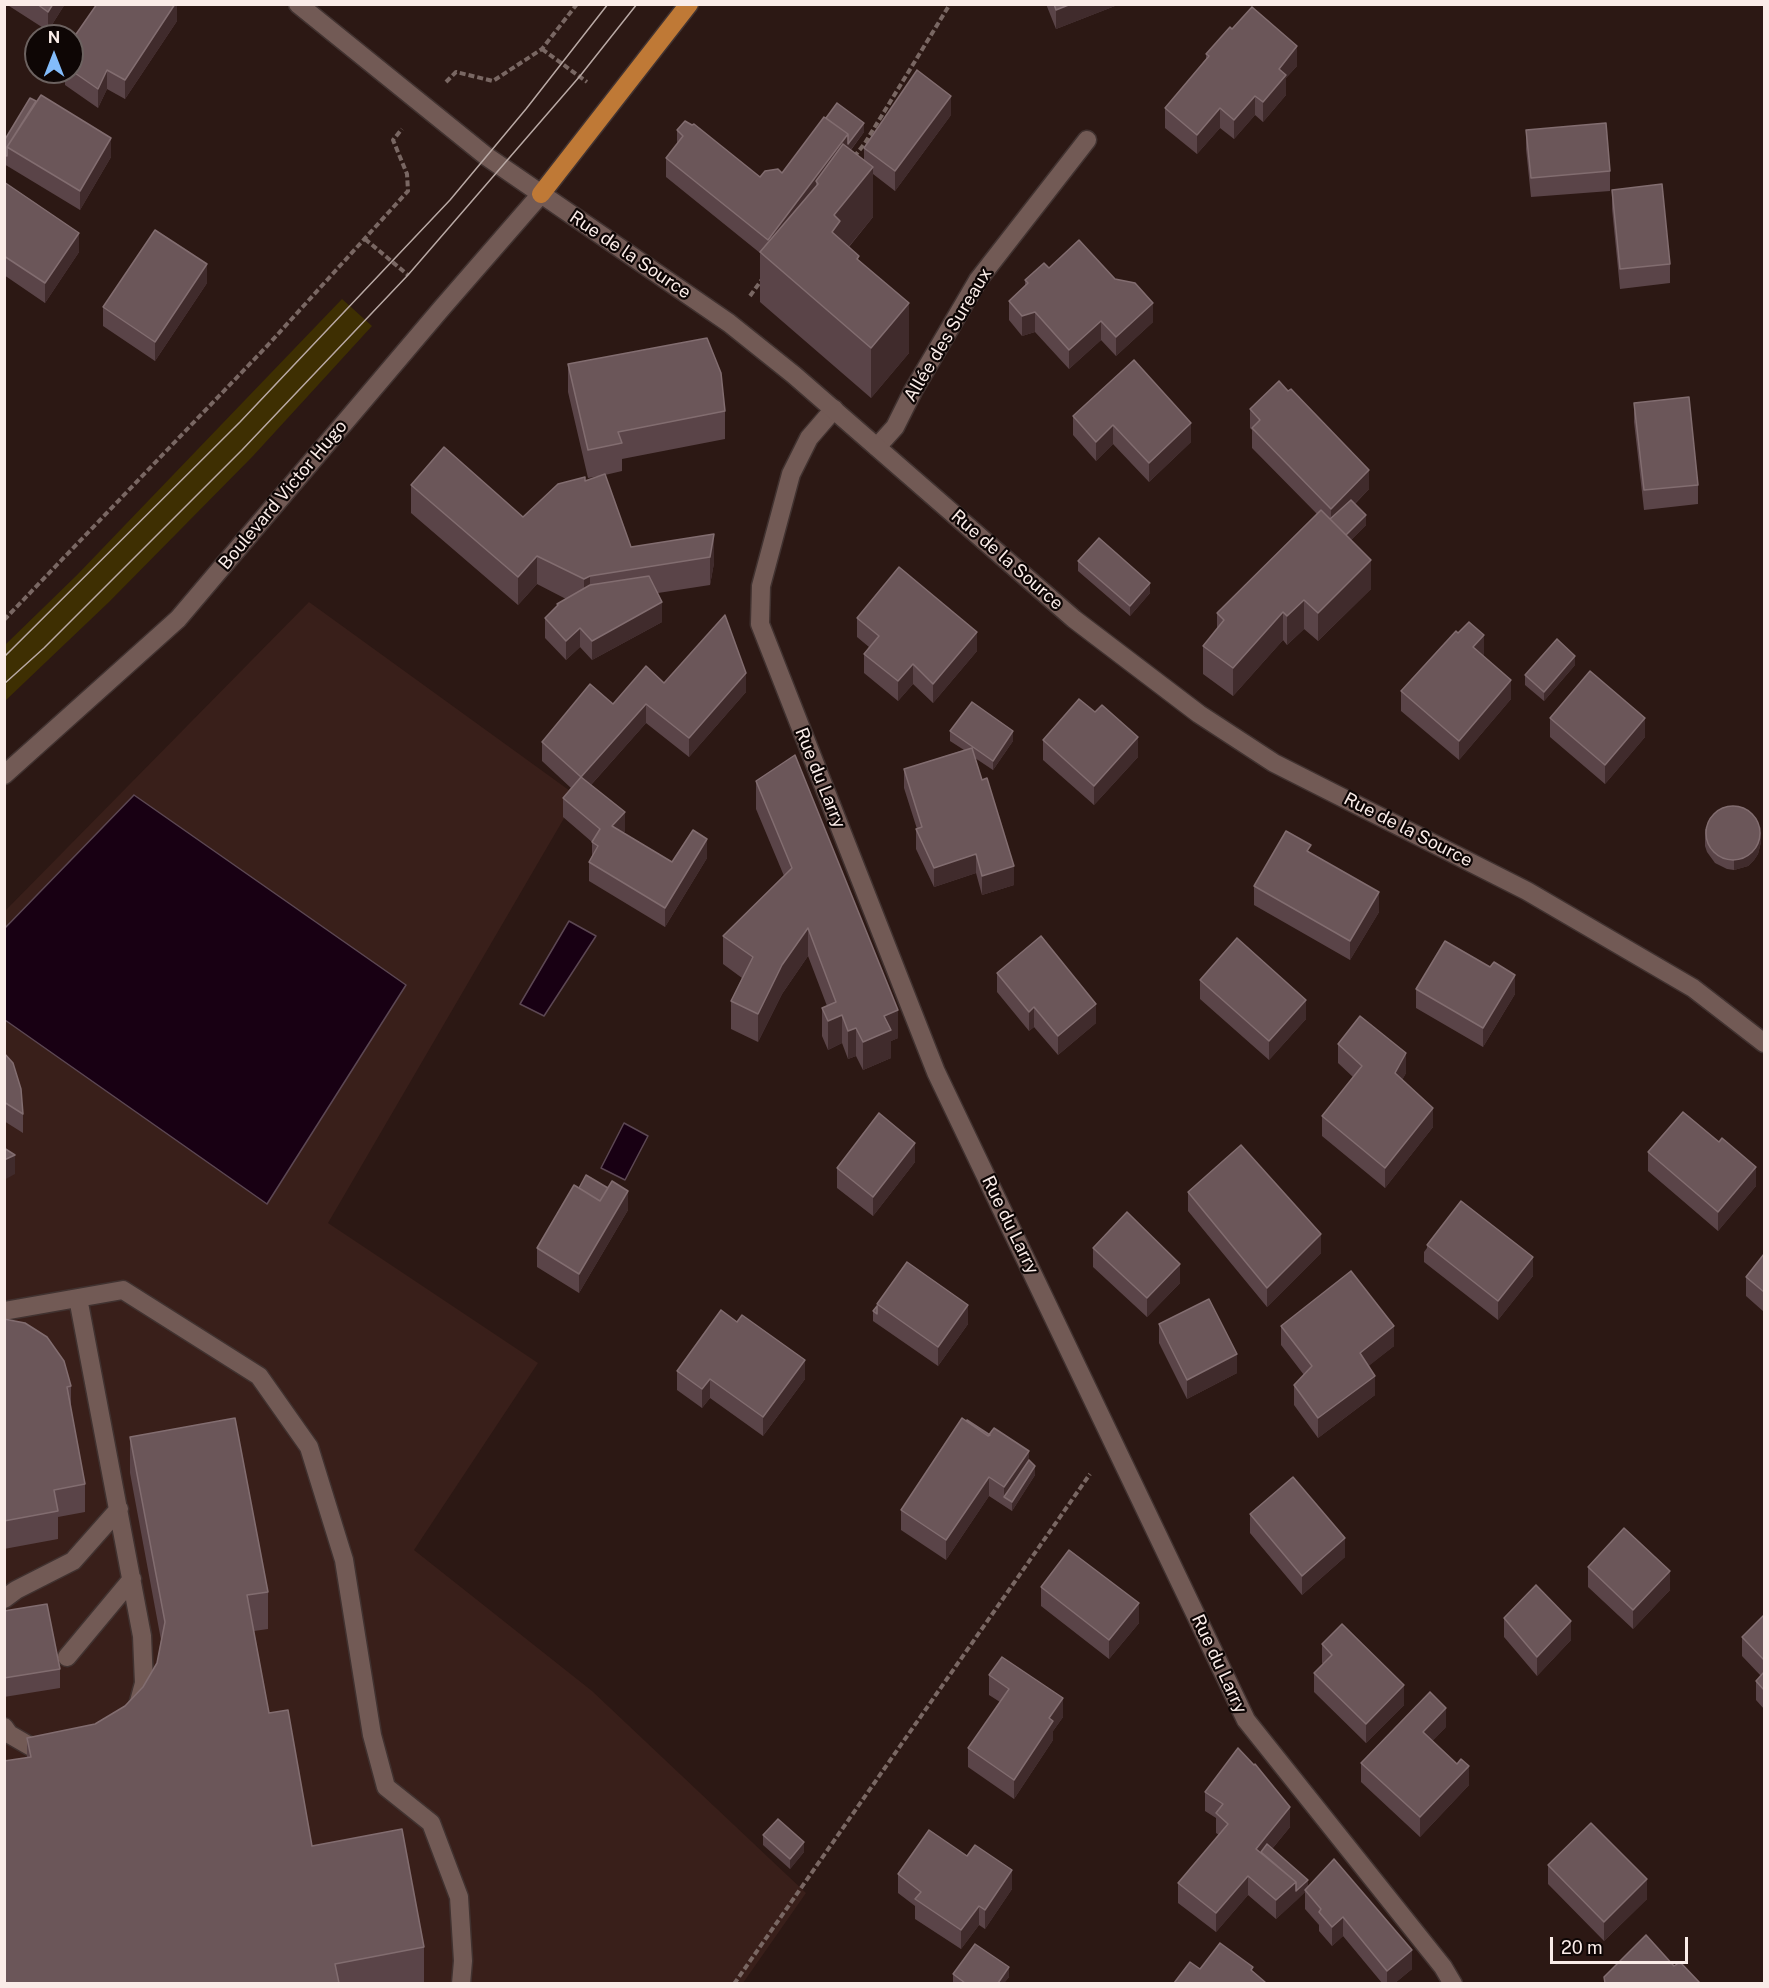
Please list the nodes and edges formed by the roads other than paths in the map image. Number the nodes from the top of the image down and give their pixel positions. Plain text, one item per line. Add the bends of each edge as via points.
1 (298, 4) edge
2 (689, 4) edge
3 (1087, 140) dead end
4 (542, 194) junction
5 (834, 409) junction
6 (878, 447) junction
7 (4, 775) edge
8 (1764, 1043) edge
9 (78, 1298) junction
10 (4, 1311) edge
11 (119, 1509) junction
12 (132, 1579) junction
13 (4, 1599) edge
14 (67, 1657) dead end
15 (128, 1723) edge
16 (4, 1727) edge
17 (62, 1755) edge
18 (461, 1983) edge
19 (1453, 1983) edge

1 - 4 main road, Rue de la Source via 486,156
2 - 4 main road
3 - 6 main road, Allée des Sureaux via 978,280 895,427
4 - 5 main road, Rue de la Source via 729,323
4 - 7 main road, Boulevard Victor Hugo via 178,619
5 - 6 main road, Rue de la Source
5 - 19 main road, Rue du Larry via 809,438 791,474 761,586 760,624 936,1072 1245,1720
6 - 8 main road, Rue de la Source via 1074,619 1199,714 1274,763 1538,897 1693,988
9 - 10 main road
9 - 11 main road
9 - 18 main road via 123,1290 259,1376 309,1447 344,1560 372,1735 386,1787 431,1823 459,1897 464,1961
11 - 12 main road
11 - 13 main road via 73,1561
12 - 14 main road
12 - 15 main road via 142,1636 144,1683 136,1715
16 - 17 main road via 45,1756

